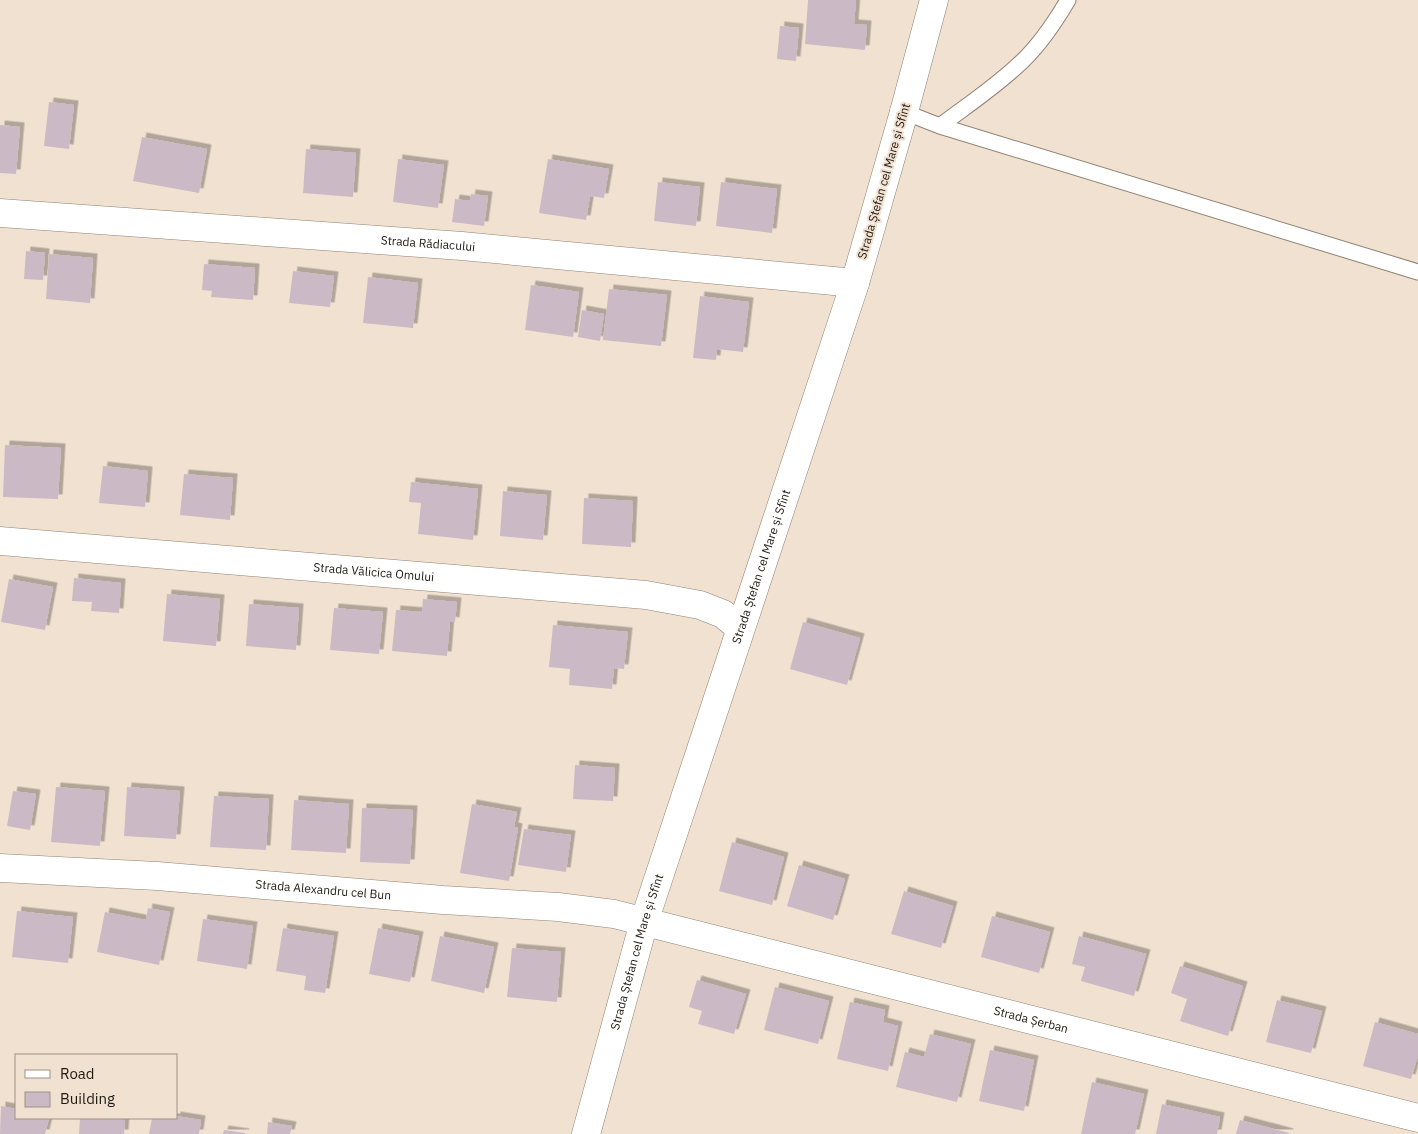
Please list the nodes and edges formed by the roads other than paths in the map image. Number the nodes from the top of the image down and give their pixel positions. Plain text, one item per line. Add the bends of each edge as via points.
1 (934, 0) edge
2 (1068, 0) edge
3 (904, 112) junction
4 (940, 126) junction
5 (0, 213) edge
6 (1418, 272) edge
7 (855, 282) junction
8 (0, 541) edge
9 (740, 628) junction
10 (0, 868) edge
11 (644, 922) junction
12 (1418, 1118) edge
13 (586, 1134) edge

1 - 3 street, Strada Ștefan cel Mare și Sfînt
2 - 4 lane via 1040,42 1018,66
3 - 4 lane
3 - 7 street, Strada Ștefan cel Mare și Sfînt
4 - 6 lane
5 - 7 street, Strada Rădiacului via 462,246
7 - 9 street, Strada Ștefan cel Mare și Sfînt
8 - 9 street, Strada Vălicica Omului via 646,595 700,605 723,614
9 - 11 street, Strada Ștefan cel Mare și Sfînt
10 - 11 street, Strada Alexandru cel Bun via 157,876 558,907 614,914
11 - 12 street, Strada Șerban
11 - 13 street, Strada Ștefan cel Mare și Sfînt

